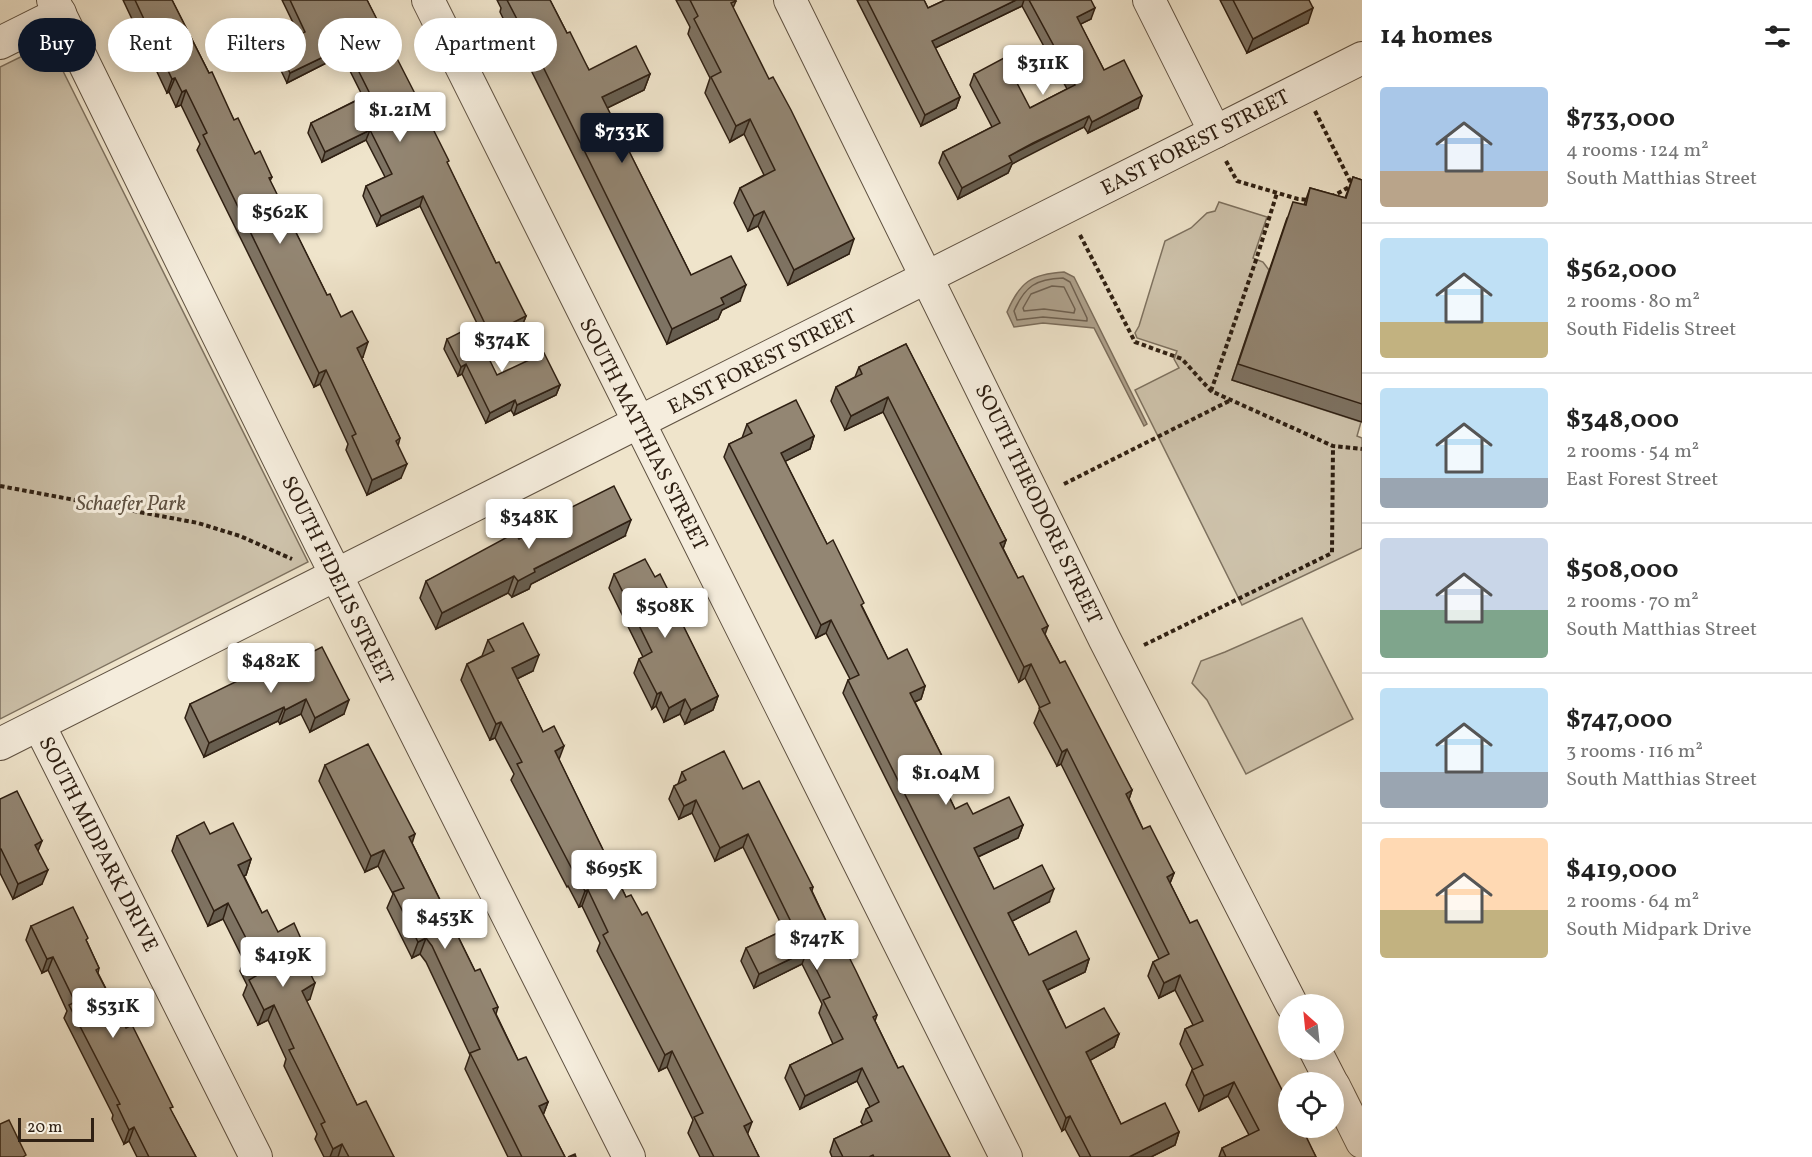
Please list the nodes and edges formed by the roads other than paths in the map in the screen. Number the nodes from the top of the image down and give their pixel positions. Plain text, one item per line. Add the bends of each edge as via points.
1 (428, 0) edge
2 (790, 0) edge
3 (1149, 0) edge
4 (57, 7) edge
5 (0, 43) edge
6 (1362, 58) edge
7 (1215, 132) junction
8 (928, 278) junction
9 (639, 423) junction
10 (335, 575) junction
11 (39, 725) junction
12 (0, 744) edge
13 (1286, 994) edge
14 (1344, 1106) edge
15 (1362, 1142) edge
16 (256, 1157) edge
17 (629, 1157) edge
18 (1006, 1157) edge

1 - 9 street, SOUTH MATTHIAS STREET
2 - 8 street, SOUTH THEODORE STREET
3 - 7 street
4 - 5 street
4 - 10 street, SOUTH FIDELIS STREET
6 - 7 street, EAST FOREST STREET
7 - 8 street, EAST FOREST STREET
8 - 9 street, EAST FOREST STREET
8 - 13 street, SOUTH THEODORE STREET
9 - 10 street, EAST FOREST STREET
9 - 18 street, SOUTH MATTHIAS STREET
10 - 11 street, EAST FOREST STREET
10 - 17 street, SOUTH FIDELIS STREET
11 - 12 street, EAST FOREST STREET
11 - 16 street, SOUTH MIDPARK DRIVE
14 - 15 street

